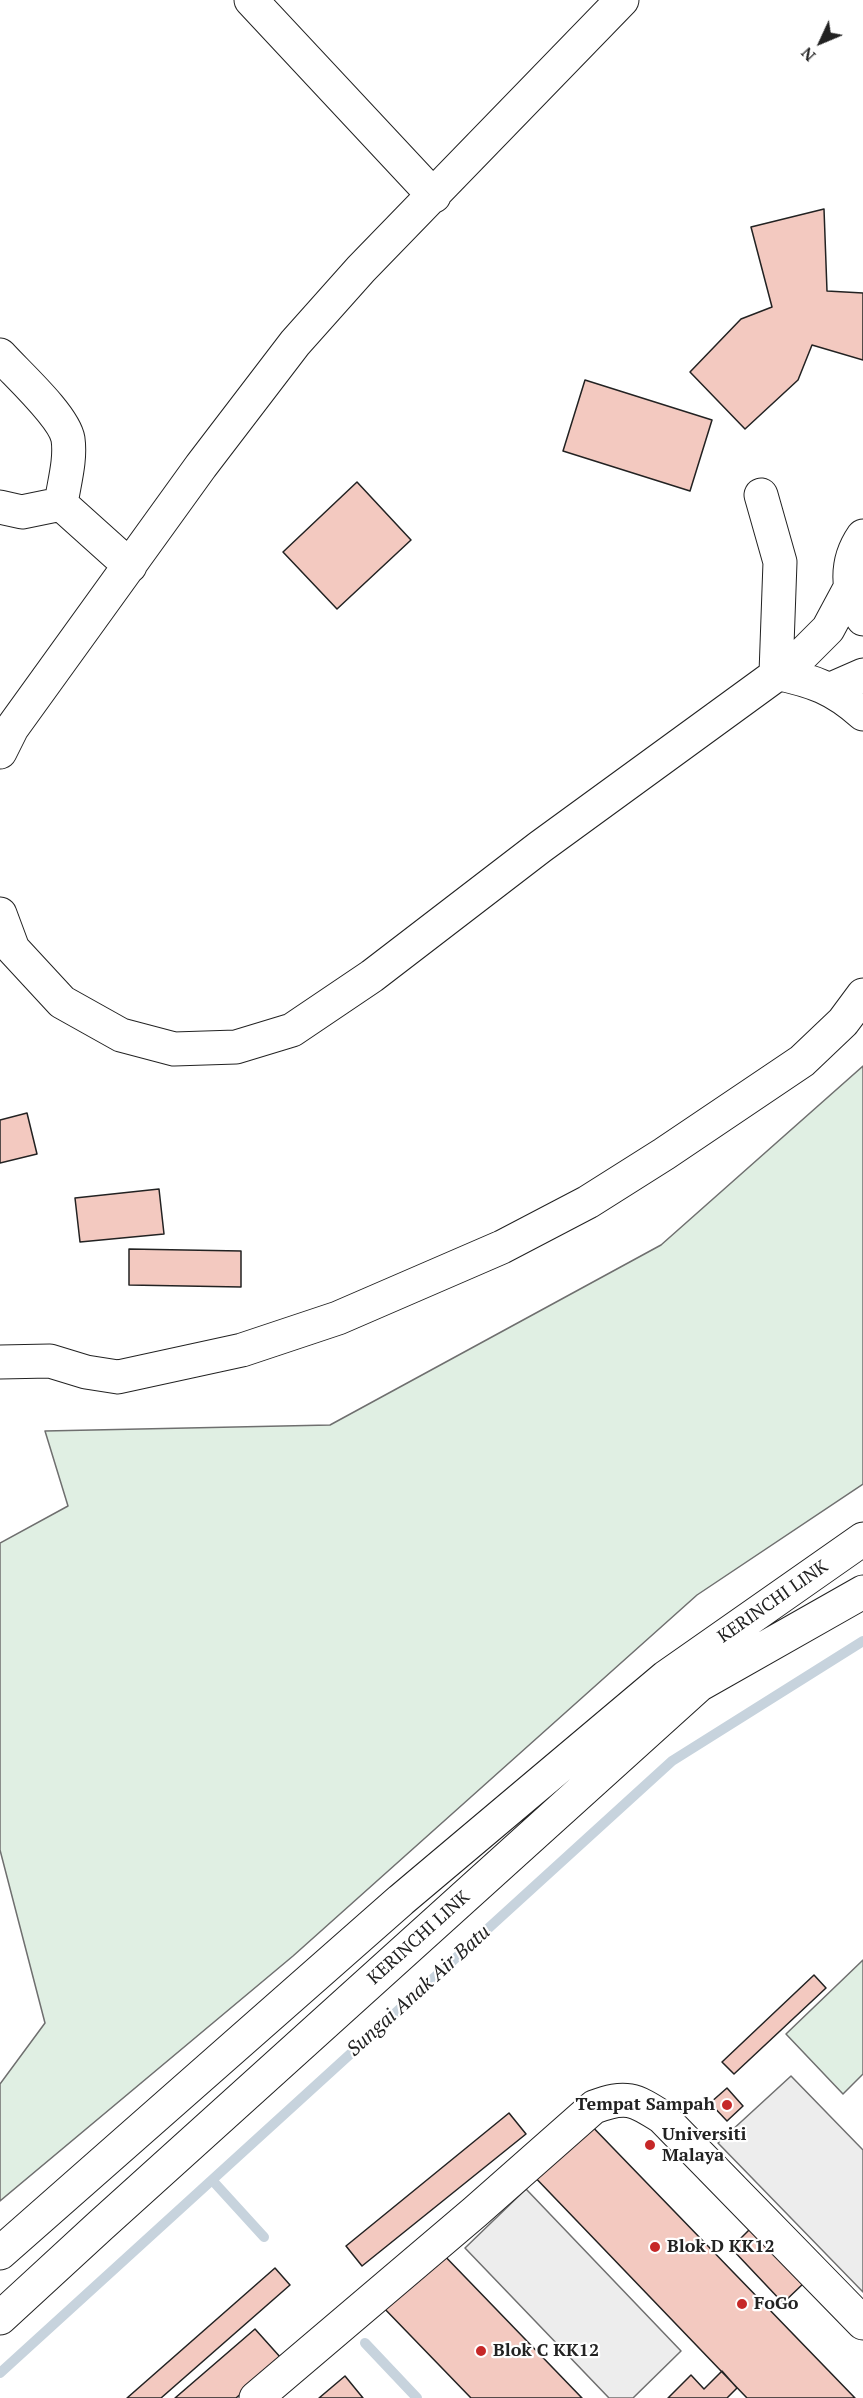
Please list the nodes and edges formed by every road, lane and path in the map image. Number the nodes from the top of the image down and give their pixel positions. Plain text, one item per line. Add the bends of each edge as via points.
1 (251, 0) edge
2 (622, 0) edge
3 (434, 196) junction
4 (0, 355) edge
5 (761, 495) dead end
6 (61, 504) junction
7 (0, 507) edge
8 (863, 536) edge
9 (130, 566) junction
10 (850, 588) junction
11 (863, 619) edge
12 (776, 673) junction
13 (863, 675) edge
14 (831, 689) junction
15 (863, 714) edge
16 (4, 734) edge
17 (0, 914) edge
18 (863, 995) edge
19 (0, 1362) edge
20 (863, 1539) edge
21 (863, 1592) edge
22 (0, 2253) edge
23 (0, 2318) edge
24 (863, 2323) edge
25 (256, 2398) edge

1 - 3 main road
2 - 3 main road
3 - 9 main road via 295,343
4 - 6 main road via 56,416 67,435
5 - 12 main road via 780,562
6 - 7 main road via 22,512
6 - 9 main road
8 - 10 main road via 855,547 850,567
9 - 16 main road
10 - 11 main road
10 - 12 main road via 828,629 798,659
12 - 14 main road
12 - 17 main road via 372,976 292,1030 236,1047 174,1049 121,1035 62,1002 13,949
13 - 14 main road
14 - 15 main road
18 - 19 main road via 843,1022 802,1061 588,1202 502,1247 338,1318 242,1350 118,1377 50,1361
20 - 22 main road, KERINCHI LINK via 666,1677 401,1900
21 - 23 main road, KERINCHI LINK via 699,1685
24 - 25 main road via 662,2116 626,2098 594,2107

